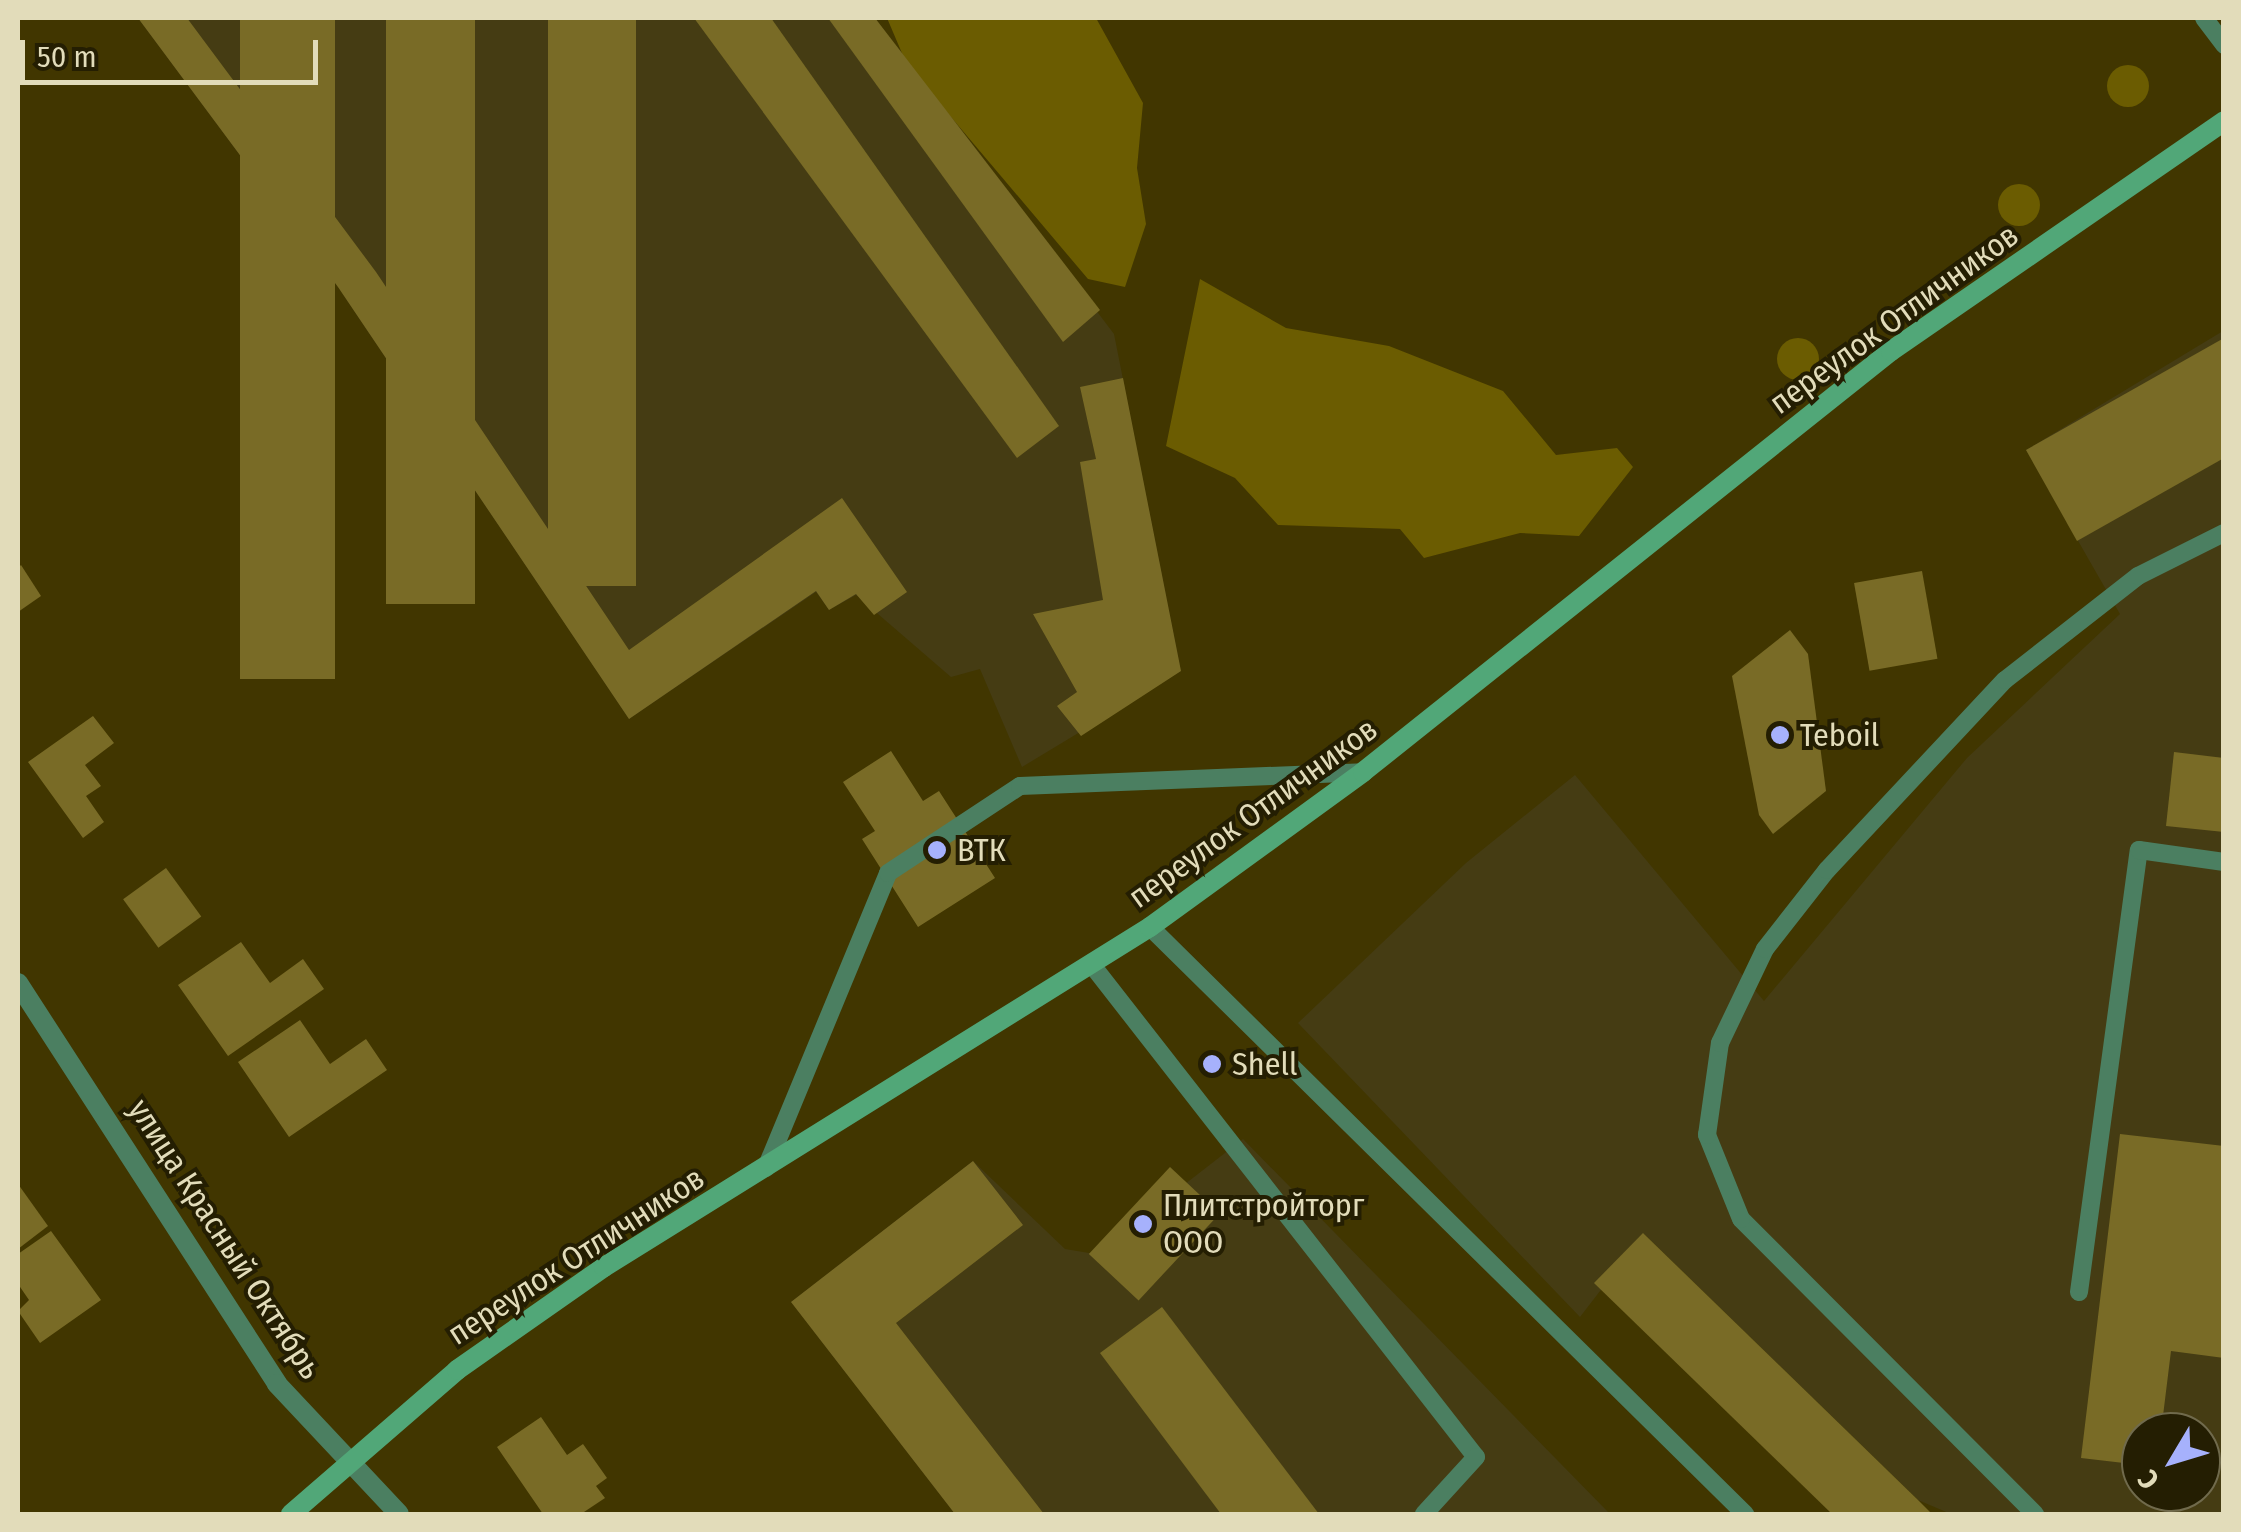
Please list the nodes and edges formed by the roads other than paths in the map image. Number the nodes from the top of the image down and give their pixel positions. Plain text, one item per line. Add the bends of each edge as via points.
1 (2204, 18) edge
2 (2224, 45) edge
3 (2224, 121) edge
4 (2224, 533) edge
5 (1363, 772) junction
6 (2224, 862) edge
7 (1150, 927) junction
8 (1092, 966) junction
9 (18, 983) edge
10 (766, 1168) junction
11 (2079, 1292) dead end
12 (350, 1461) junction
13 (291, 1514) edge
14 (399, 1514) edge
15 (1424, 1514) edge
16 (1746, 1514) edge
17 (2035, 1514) edge

1 - 2 lane
3 - 5 main road, переулок Отличников via 1891,352
4 - 17 lane via 2138,576 2004,680 1827,870 1766,950 1720,1042 1707,1135 1741,1220
5 - 7 main road, переулок Отличников
5 - 10 lane via 1020,786 954,829 888,873
6 - 11 lane via 2139,850
7 - 8 main road, переулок Отличников
7 - 16 lane
8 - 10 main road, переулок Отличников
8 - 15 lane via 1476,1456
9 - 12 street, улица Красный Октябрь via 277,1384
10 - 12 main road, переулок Отличников via 458,1370
12 - 13 main road, переулок Отличников
12 - 14 street, улица Красный Октябрь

